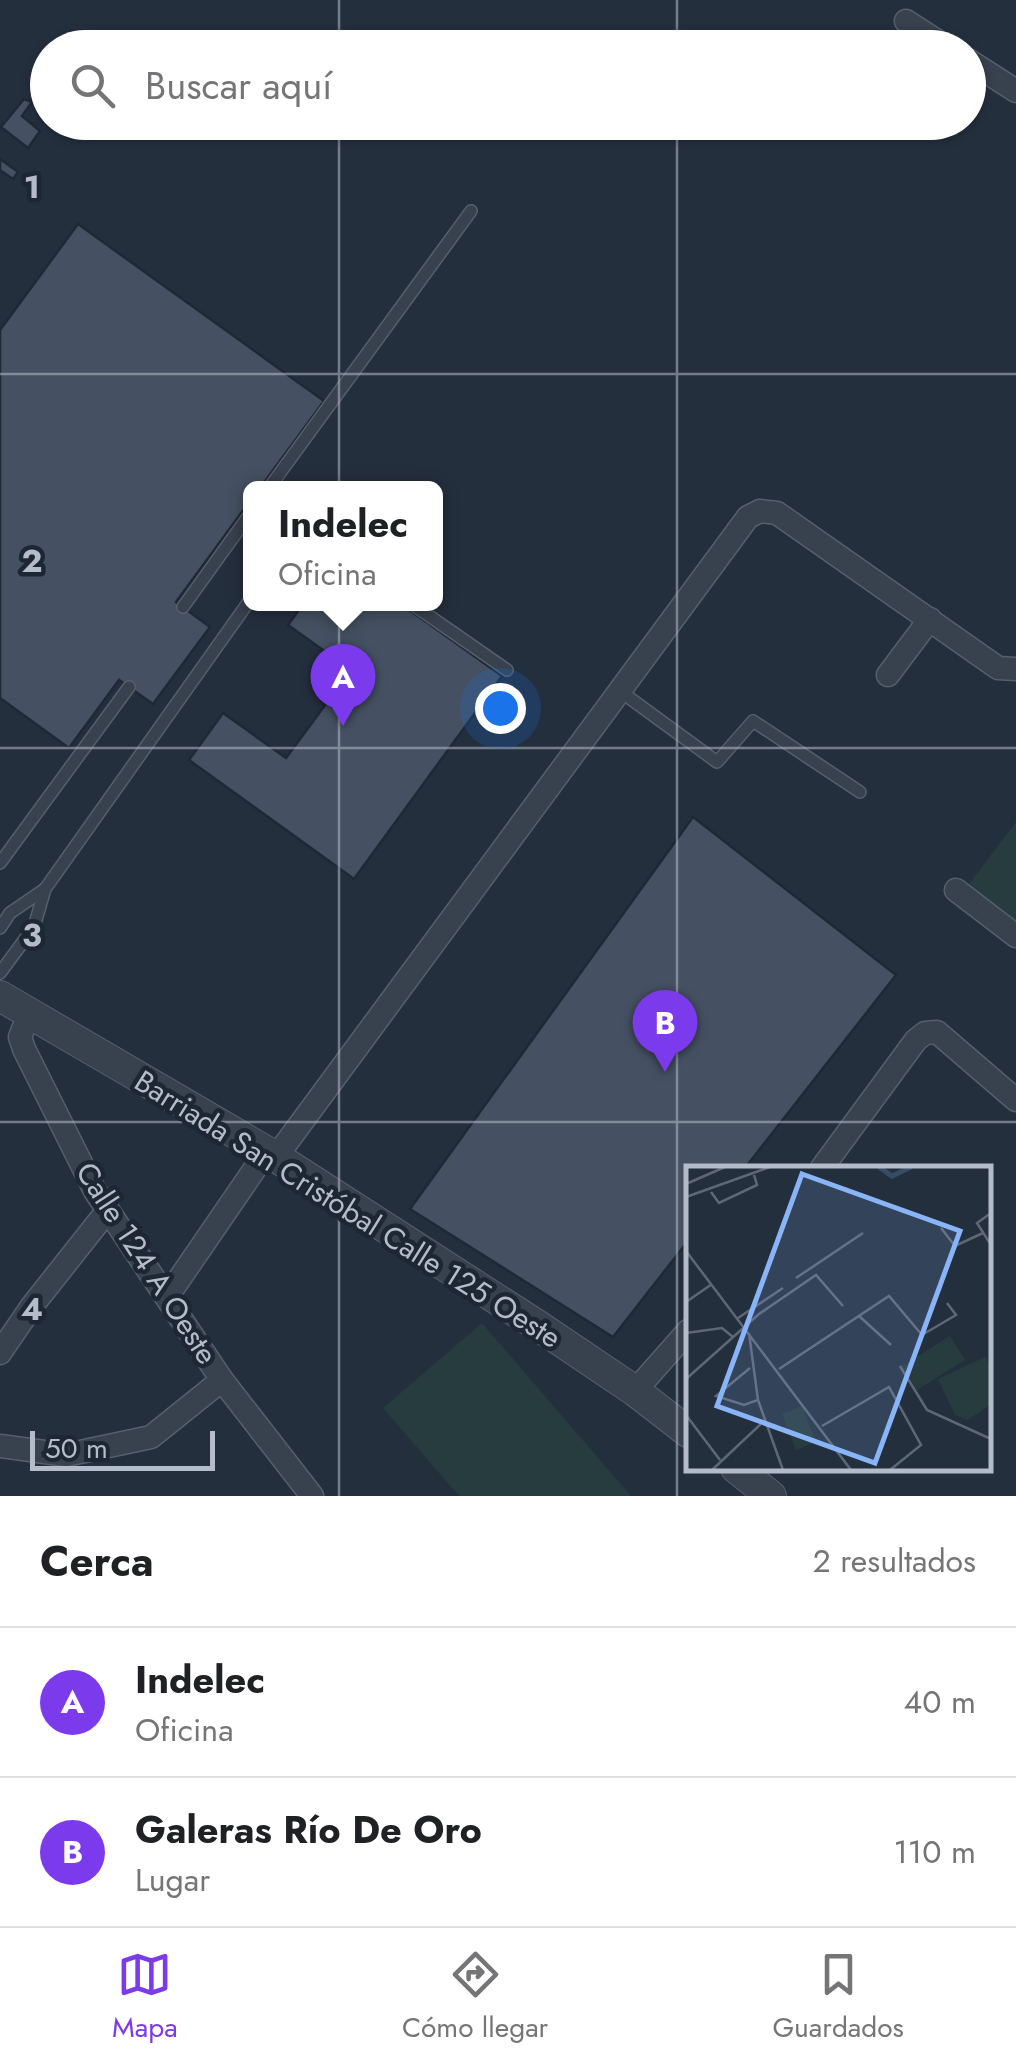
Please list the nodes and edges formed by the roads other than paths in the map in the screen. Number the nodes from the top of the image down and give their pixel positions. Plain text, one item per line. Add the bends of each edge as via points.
1 (906, 21) dead end
2 (920, 30) edge
3 (986, 72) edge
4 (1016, 91) edge
5 (471, 211) dead end
6 (274, 481) edge
7 (243, 524) edge
8 (183, 607) dead end
9 (243, 610) edge
10 (422, 611) edge
11 (930, 619) junction
12 (1016, 669) edge
13 (507, 670) dead end
14 (888, 675) dead end
15 (129, 686) dead end
16 (620, 690) junction
17 (860, 792) dead end
18 (0, 864) edge
19 (45, 889) junction
20 (956, 890) dead end
21 (0, 928) edge
22 (1016, 936) edge
23 (0, 973) edge
24 (0, 996) edge
25 (29, 1014) junction
26 (1016, 1100) edge
27 (272, 1154) junction
28 (823, 1166) edge
29 (108, 1210) junction
30 (167, 1297) junction
31 (686, 1333) edge
32 (0, 1353) edge
33 (222, 1380) junction
34 (635, 1391) junction
35 (686, 1430) edge
36 (0, 1446) edge
37 (740, 1471) edge
38 (298, 1485) edge
39 (312, 1496) edge
40 (771, 1496) edge

1 - 2 street
3 - 4 street
5 - 6 lane
7 - 8 lane
9 - 19 lane
10 - 13 lane
11 - 12 street via 998,668
11 - 14 street
11 - 16 street via 777,513 760,511 748,517
15 - 18 lane
16 - 17 lane via 718,762 753,721
16 - 27 street
19 - 21 lane
19 - 23 lane via 34,927
20 - 22 street
24 - 25 street, Barriada San Cristóbal Calle 125 Oeste
25 - 27 street, Barriada San Cristóbal Calle 125 Oeste
25 - 29 street, Calle 124 A Oeste via 20,1037 24,1049
26 - 28 street via 937,1032 925,1033
27 - 30 street
27 - 34 street, Barriada San Cristóbal Calle 125 Oeste
29 - 30 street, Calle 124 A Oeste
29 - 32 street
30 - 33 street, Calle 124 A Oeste
31 - 34 street
33 - 36 street via 151,1438 66,1455
33 - 38 street, Calle 124 A Oeste
34 - 35 street, Barriada San Cristóbal Calle 125 Oeste
37 - 40 street
38 - 39 street, Calle 124 A Oeste

